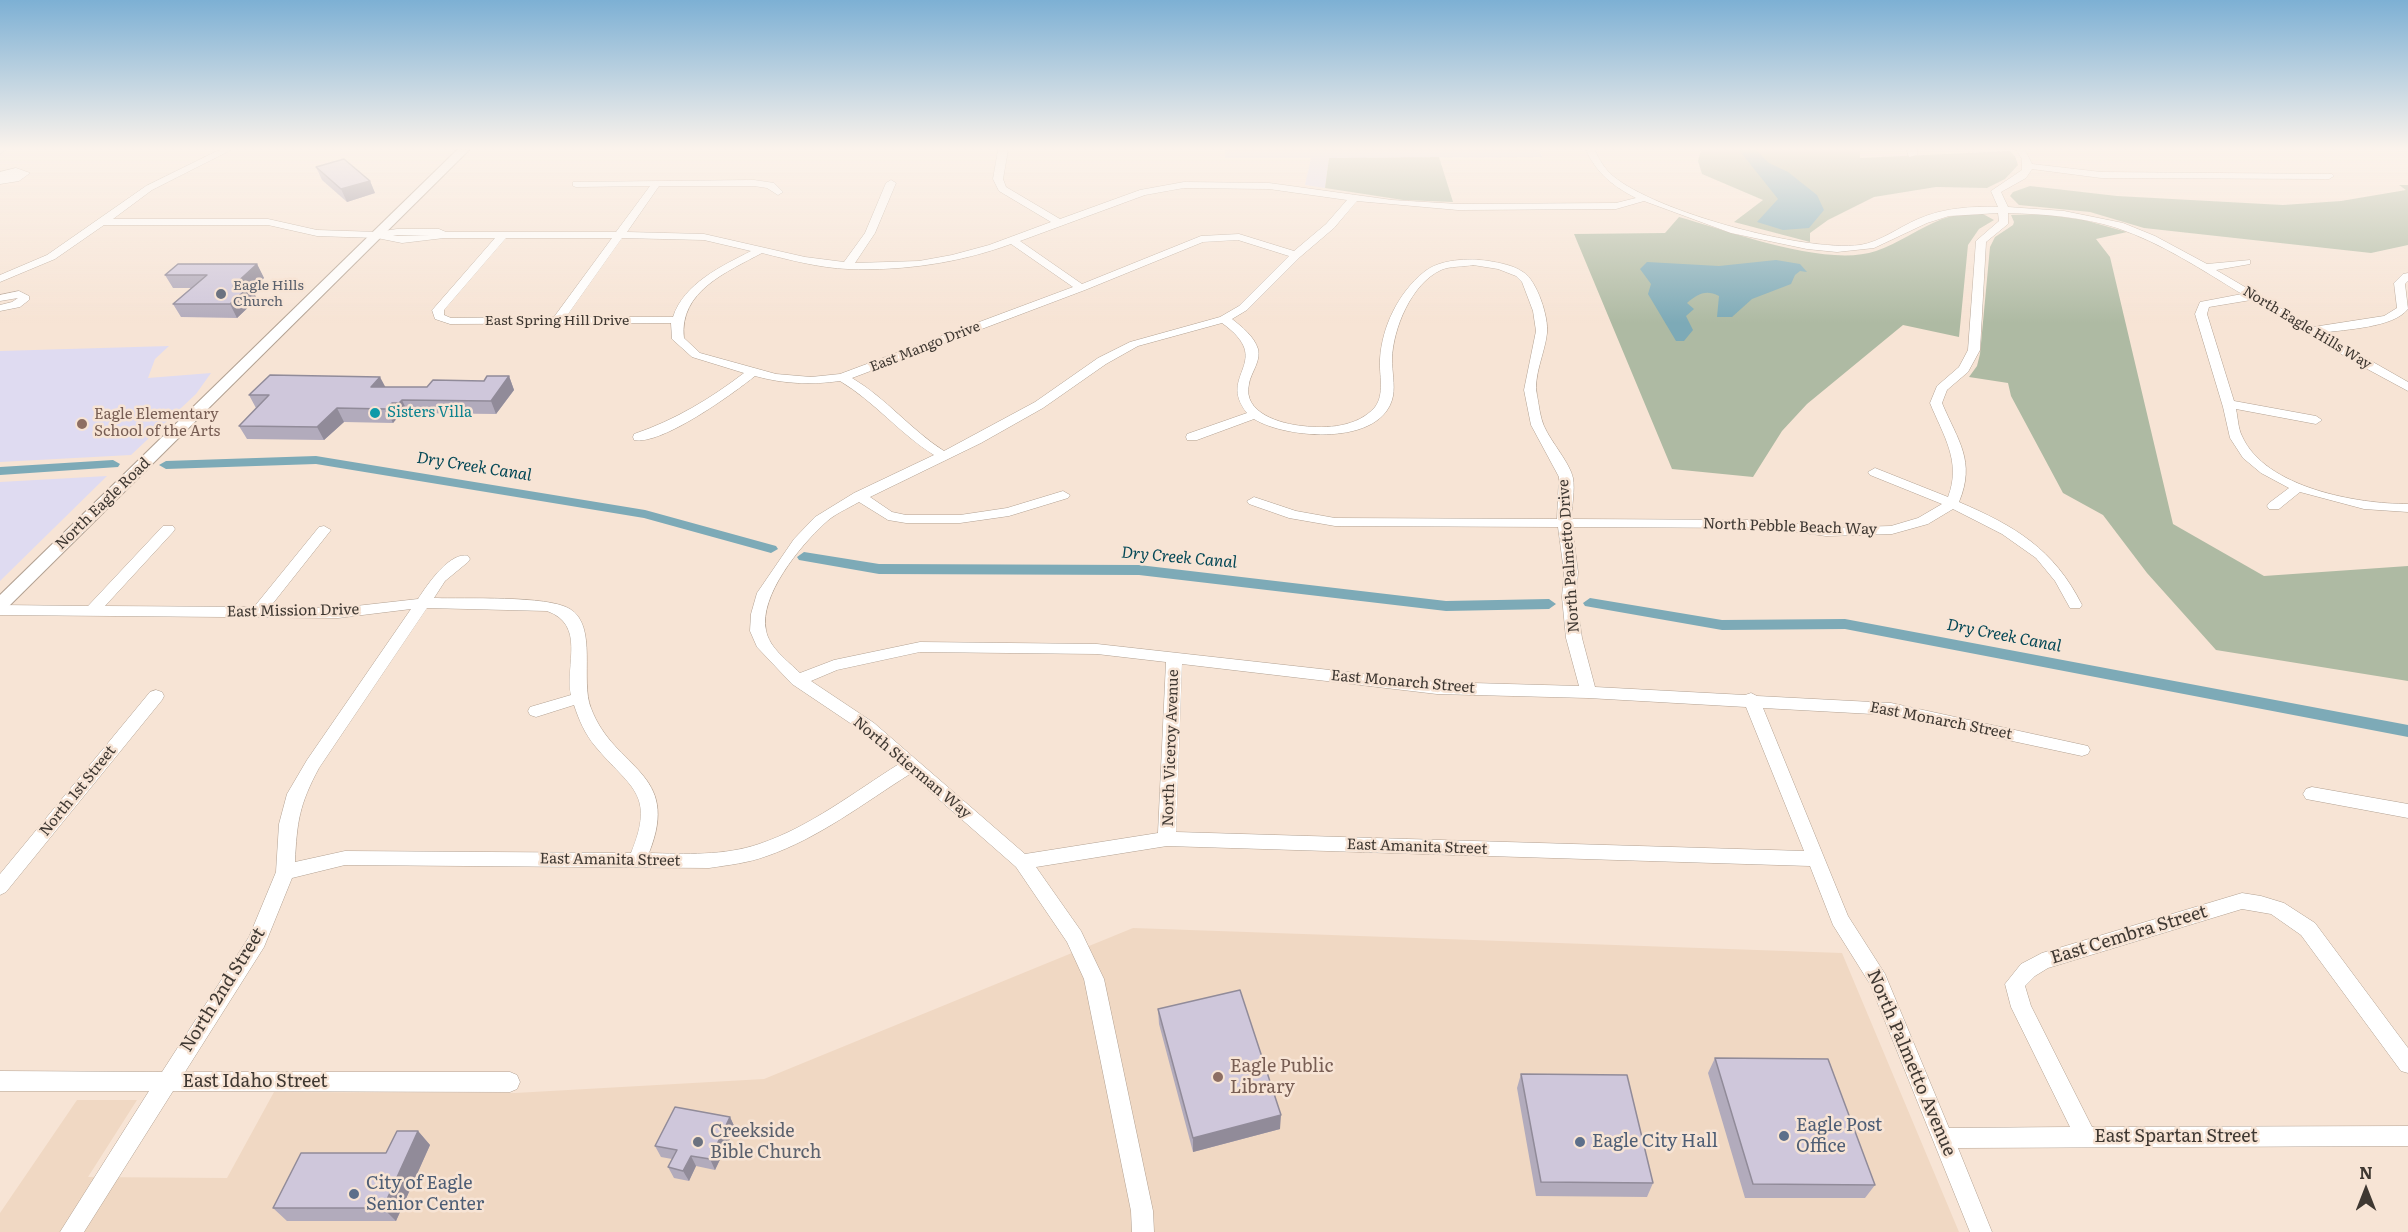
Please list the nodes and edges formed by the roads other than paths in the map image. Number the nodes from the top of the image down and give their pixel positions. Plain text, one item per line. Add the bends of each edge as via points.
1 (122, 207) edge
2 (405, 207) edge
3 (640, 207) edge
4 (881, 207) edge
5 (1033, 207) edge
6 (1096, 207) edge
7 (1346, 207) edge
8 (1672, 207) edge
9 (2002, 207) edge
10 (2003, 211) junction
11 (102, 222) junction
12 (1059, 223) junction
13 (377, 235) junction
14 (503, 235) junction
15 (620, 235) junction
16 (1012, 240) junction
17 (761, 250) junction
18 (1296, 255) junction
19 (2246, 262) dead end
20 (847, 266) junction
21 (2205, 268) junction
22 (2407, 276) edge
23 (0, 279) edge
24 (1081, 288) junction
25 (2253, 296) junction
26 (1224, 319) junction
27 (677, 320) junction
28 (557, 321) junction
29 (2312, 331) junction
30 (753, 372) junction
31 (842, 377) junction
32 (2408, 387) edge
33 (2229, 405) junction
34 (1255, 414) junction
35 (2316, 420) dead end
36 (639, 437) dead end
37 (1192, 437) dead end
38 (944, 456) junction
39 (1875, 472) dead end
40 (2298, 487) junction
41 (1063, 495) dead end
42 (859, 496) junction
43 (1254, 501) dead end
44 (1951, 505) junction
45 (2274, 506) dead end
46 (2408, 508) edge
47 (1564, 522) junction
48 (168, 529) dead end
49 (324, 530) dead end
50 (463, 559) dead end
51 (423, 603) junction
52 (0, 605) edge
53 (2075, 605) dead end
54 (0, 610) edge
55 (92, 611) junction
56 (258, 612) junction
57 (1174, 657) junction
58 (798, 680) junction
59 (1588, 692) junction
60 (156, 696) dead end
61 (579, 698) junction
62 (1751, 699) junction
63 (536, 711) dead end
64 (2082, 750) dead end
65 (911, 765) junction
66 (2312, 794) dead end
67 (2408, 811) edge
68 (1167, 839) junction
69 (1815, 859) junction
70 (637, 860) junction
71 (1022, 862) junction
72 (285, 872) junction
73 (0, 887) edge
74 (2408, 1065) edge
75 (0, 1081) edge
76 (165, 1082) junction
77 (510, 1082) dead end
78 (2408, 1136) edge
79 (1944, 1138) junction
80 (2086, 1138) junction
81 (71, 1232) edge
82 (1143, 1232) edge
83 (1981, 1232) edge

1 - 11 street
2 - 13 main road, North Eagle Road
3 - 15 street
4 - 20 street via 870,233
5 - 12 street
6 - 12 street
7 - 18 street, North Stierman Way
8 - 10 street, North Eagle Hills Way via 1796,244 1841,249 1876,244 1947,212
9 - 10 street
10 - 21 street, North Eagle Hills Way via 2067,214 2103,221 2150,237
10 - 44 street via 2004,222 1981,241 1974,350 1964,369 1941,389 1936,403 1961,469
11 - 13 street via 268,222 317,232
11 - 23 street via 51,257
12 - 16 street
13 - 14 street
13 - 52 main road, North Eagle Road
14 - 15 street
14 - 28 street, East Spring Hill Drive via 438,310 439,317 450,321
15 - 17 street via 704,237
15 - 28 street
16 - 20 street via 919,264
16 - 24 street
17 - 20 street
17 - 27 street via 708,278 692,294
18 - 24 street, East Mango Drive via 1239,237 1211,237
18 - 26 street, North Stierman Way via 1243,308
19 - 21 street, North Eagle Hills Way
21 - 25 street, North Eagle Hills Way
22 - 29 street via 2399,283 2403,308 2398,314
24 - 31 street, East Mango Drive
25 - 29 street, North Eagle Hills Way
25 - 33 street via 2204,304 2201,314
26 - 34 street via 1240,331 1252,350 1242,390 1244,400
26 - 38 street, North Stierman Way via 1134,345 1102,361 1039,405
27 - 28 street, East Spring Hill Drive
27 - 30 street, East Mango Drive via 678,339 696,355
29 - 32 street, North Eagle Hills Way
30 - 31 street, East Mango Drive via 792,381
30 - 36 street via 705,409
31 - 38 street via 858,385 925,445
33 - 35 street
33 - 40 street via 2235,437 2243,449 2276,476
34 - 37 street
34 - 47 street, North Palmetto Drive via 1292,430 1314,432 1364,423 1377,413 1387,396 1388,339 1409,294 1439,267 1473,262 1500,266 1527,281 1539,310 1542,331 1530,390 1537,425 1566,477
38 - 42 street, North Stierman Way
39 - 44 street
40 - 45 street
40 - 46 street via 2368,506
41 - 42 street via 1009,512 960,519 888,516
42 - 58 street, North Stierman Way via 820,520 786,558 762,596 758,631 765,647
43 - 47 street, North Pebble Beach Way via 1278,512 1335,522
44 - 47 street, North Pebble Beach Way via 1923,521 1892,530 1863,532 1826,532 1769,524
44 - 53 street via 1999,526 2040,554 2064,582
47 - 59 street, North Palmetto Drive via 1574,638
48 - 55 street
49 - 56 street
50 - 51 street, North 2nd Street via 440,578
51 - 56 street, East Mission Drive via 338,613
51 - 61 street, East Mission Drive via 523,604 549,606 566,613 576,624 579,635
51 - 72 street, North 2nd Street via 296,794 288,824
54 - 55 street, East Mission Drive
55 - 56 street, East Mission Drive
57 - 58 street, East Monarch Street via 1096,649 920,647 834,665
57 - 59 street, East Monarch Street via 1437,688
57 - 68 street, North Viceroy Avenue
58 - 65 street, North Stierman Way via 868,727
59 - 62 street, East Monarch Street
60 - 73 street, North 1st Street
61 - 63 street
61 - 70 street, East Mission Drive via 595,733 634,775 649,803 648,832
62 - 64 street, East Monarch Street via 1891,709
62 - 69 street, North Palmetto Avenue
65 - 70 street, East Amanita Street via 809,828 762,851 710,861
65 - 71 street, North Stierman Way
66 - 67 street
68 - 69 street, East Amanita Street
68 - 71 street, East Amanita Street
69 - 79 street, North Palmetto Avenue via 1840,919 1878,980
70 - 72 street, East Amanita Street via 370,858 336,860
71 - 82 street, North Stierman Way via 1074,937 1094,979 1142,1211
72 - 76 street, North 2nd Street via 257,941
74 - 80 street, East Cembra Street via 2308,929 2276,906 2242,901 2042,961 2015,984 2021,1007
75 - 76 street, East Idaho Street
76 - 77 street, East Idaho Street
76 - 81 street, North 2nd Street
78 - 80 street, East Spartan Street
79 - 80 street, East Spartan Street
79 - 83 street, North Palmetto Avenue

